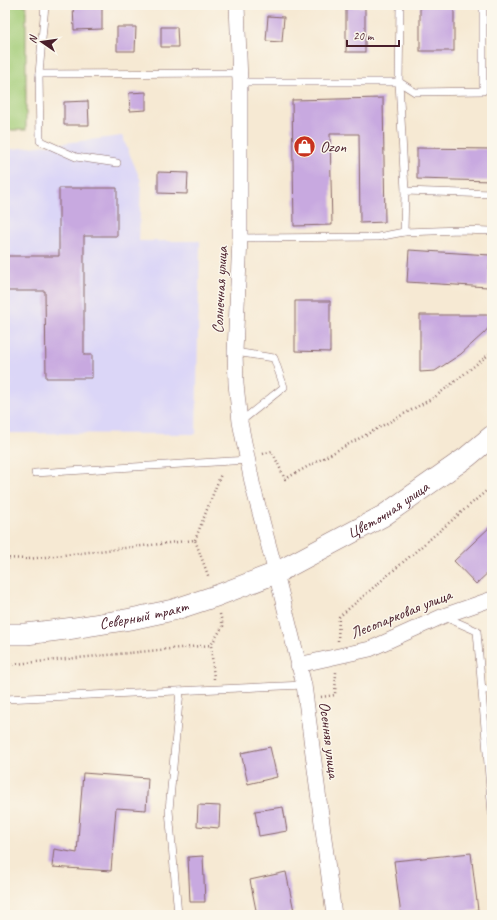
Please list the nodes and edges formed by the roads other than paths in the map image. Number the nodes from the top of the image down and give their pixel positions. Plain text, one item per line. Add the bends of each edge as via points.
1 (45, 5) edge
2 (237, 5) edge
3 (400, 5) edge
4 (484, 5) edge
5 (39, 74) junction
6 (240, 77) junction
7 (399, 82) junction
8 (117, 163) dead end
9 (405, 191) junction
10 (492, 194) edge
11 (492, 231) edge
12 (404, 232) junction
13 (240, 238) junction
14 (235, 352) junction
15 (240, 422) junction
16 (492, 436) edge
17 (248, 460) junction
18 (35, 474) dead end
19 (276, 573) junction
20 (492, 599) edge
21 (443, 616) junction
22 (5, 634) edge
23 (298, 665) junction
24 (304, 685) junction
25 (482, 689) junction
26 (180, 690) junction
27 (492, 691) edge
28 (5, 699) edge
29 (489, 738) edge
30 (492, 813) edge
31 (178, 915) edge
32 (334, 915) edge

1 - 5 lane
2 - 6 street, Солнечная улица
3 - 7 lane
4 - 7 lane via 483,91 415,92
5 - 6 lane
5 - 8 lane via 40,141 76,157
6 - 7 lane
6 - 13 street, Солнечная улица
7 - 9 lane
9 - 10 lane
9 - 12 lane
11 - 12 lane
12 - 13 lane via 378,237
13 - 14 street, Солнечная улица
14 - 15 street, Солнечная улица
14 - 15 lane via 274,358 284,387
15 - 17 street, Солнечная улица
16 - 19 main road, Цветочная улица via 467,457 383,516
17 - 18 lane
17 - 19 street, Солнечная улица
19 - 22 main road, Северный тракт via 174,610 32,634
19 - 23 street, Осенняя улица
20 - 21 street, Лесопарковая улица
21 - 23 street, Лесопарковая улица via 370,649
21 - 25 lane via 477,631
23 - 24 street, Осенняя улица
24 - 26 lane
24 - 32 street, Осенняя улица
25 - 27 lane
25 - 29 lane
26 - 28 lane
26 - 31 lane via 169,810
29 - 30 lane

